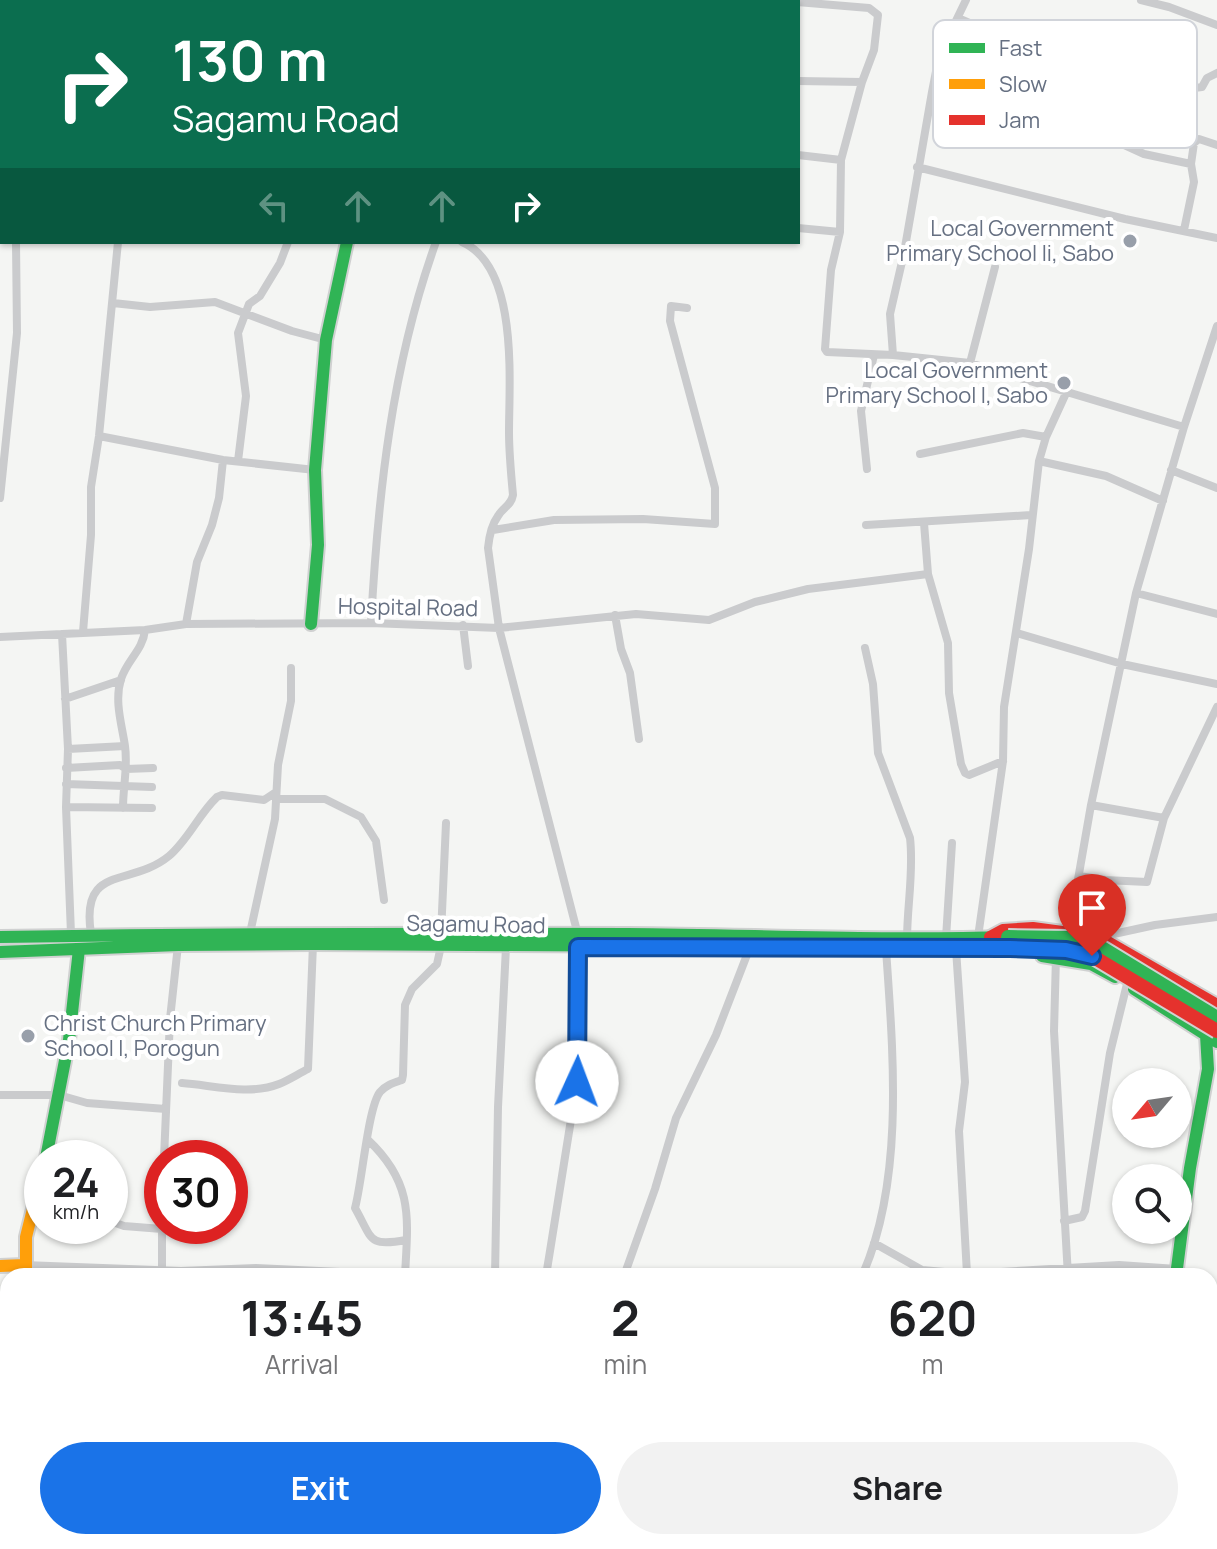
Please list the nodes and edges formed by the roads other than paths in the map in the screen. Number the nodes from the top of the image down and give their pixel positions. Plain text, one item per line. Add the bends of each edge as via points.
1 (966, 0) edge
2 (1141, 0) edge
3 (800, 1) edge
4 (872, 4) edge
5 (958, 18) joint
6 (963, 20) edge
7 (1217, 25) edge
8 (1217, 73) edge
9 (800, 81) edge
10 (862, 82) junction
11 (933, 87) edge
12 (1197, 88) edge
13 (932, 92) joint
14 (1197, 141) edge
15 (1217, 145) edge
16 (1131, 148) edge
17 (1194, 148) edge
18 (800, 155) edge
19 (841, 160) junction
20 (1191, 164) junction
21 (917, 167) junction
22 (800, 228) edge
23 (1184, 230) junction
24 (840, 232) junction
25 (1217, 238) edge
26 (16, 244) edge
27 (118, 244) edge
28 (287, 244) edge
29 (347, 244) edge
30 (435, 244) edge
31 (465, 244) edge
32 (995, 267) dead end
33 (113, 303) junction
34 (687, 308) dead end
35 (244, 314) junction
36 (1217, 326) edge
37 (326, 340) junction
38 (874, 355) junction
39 (893, 355) junction
40 (1206, 356) junction
41 (1217, 360) edge
42 (970, 363) junction
43 (1067, 391) junction
44 (1184, 427) junction
45 (99, 436) junction
46 (1046, 437) junction
47 (3, 441) edge
48 (920, 454) dead end
49 (223, 460) junction
50 (238, 461) junction
51 (1039, 461) junction
52 (867, 469) dead end
53 (315, 470) junction
54 (1171, 470) junction
55 (1217, 488) edge
56 (0, 498) edge
57 (1163, 501) junction
58 (1031, 515) junction
59 (924, 523) junction
60 (866, 525) dead end
61 (493, 530) junction
62 (928, 574) junction
63 (1136, 593) junction
64 (1217, 614) edge
65 (615, 615) junction
66 (371, 623) junction
67 (186, 624) junction
68 (311, 624) junction
69 (463, 625) junction
70 (499, 628) junction
71 (145, 630) junction
72 (83, 632) junction
73 (1017, 633) junction
74 (62, 634) junction
75 (0, 637) edge
76 (865, 648) dead end
77 (1122, 664) junction
78 (468, 666) dead end
79 (291, 668) dead end
80 (121, 680) junction
81 (1217, 684) edge
82 (65, 699) junction
83 (1217, 707) edge
84 (639, 739) dead end
85 (125, 746) junction
86 (68, 749) junction
87 (1003, 761) junction
88 (66, 768) junction
89 (153, 768) dead end
90 (126, 769) junction
91 (66, 784) junction
92 (123, 787) junction
93 (152, 787) dead end
94 (277, 795) junction
95 (264, 800) junction
96 (1091, 805) junction
97 (66, 807) junction
98 (123, 808) junction
99 (152, 808) dead end
100 (1164, 818) junction
101 (275, 819) junction
102 (446, 823) dead end
103 (952, 843) dead end
104 (1079, 876) junction
105 (384, 900) dead end
106 (1217, 917) edge
107 (1069, 931) junction
108 (250, 933) junction
109 (71, 934) junction
110 (91, 934) junction
111 (0, 937) edge
112 (1099, 937) junction
113 (128, 940) junction
114 (441, 940) junction
115 (907, 940) junction
116 (578, 941) junction
117 (986, 941) junction
118 (1009, 942) junction
119 (313, 944) junction
120 (951, 944) junction
121 (178, 945) junction
122 (506, 947) junction
123 (750, 947) junction
124 (79, 949) junction
125 (886, 949) junction
126 (0, 952) edge
127 (1056, 956) junction
128 (1127, 984) junction
129 (1217, 1005) edge
130 (1217, 1018) edge
131 (1213, 1043) edge
132 (182, 1083) dead end
133 (0, 1095) edge
134 (59, 1095) junction
135 (166, 1109) junction
136 (50, 1140) edge
137 (165, 1140) edge
138 (368, 1140) junction
139 (1064, 1221) junction
140 (406, 1240) junction
141 (874, 1243) junction
142 (26, 1244) edge
143 (162, 1244) edge
144 (25, 1268) edge
145 (162, 1268) edge
146 (405, 1268) edge
147 (495, 1268) edge
148 (547, 1268) edge
149 (627, 1268) edge
150 (865, 1268) edge
151 (918, 1268) edge
152 (967, 1268) edge
153 (1067, 1268) edge
154 (1100, 1268) edge
155 (1141, 1268) edge
156 (1178, 1268) edge

1 - 5 street
2 - 7 street
3 - 4 street
4 - 10 street via 878,15 874,50
5 - 6 street
8 - 12 street
9 - 10 street
10 - 19 street
11 - 13 street
13 - 21 street
14 - 15 street
16 - 20 street
17 - 20 street
18 - 19 street
19 - 24 street
20 - 23 street via 1194,182
21 - 23 street
21 - 39 street via 890,314
22 - 24 street
23 - 25 street
24 - 38 street via 823,346 827,352
26 - 47 street via 17,333
27 - 33 street
28 - 35 street via 260,296
29 - 37 main road
30 - 66 street via 393,406 379,503
31 - 61 street via 485,259 498,283 510,344 513,495
32 - 42 street
33 - 35 street via 150,307 205,301
33 - 45 street
34 - 61 street via 671,306 670,321 715,488 715,524 554,520
35 - 37 street
35 - 50 street via 238,333 246,396
36 - 40 street
37 - 53 main road
38 - 39 street
38 - 52 street via 861,411
39 - 42 street
40 - 41 street
40 - 44 street
42 - 43 street
43 - 44 street
43 - 46 street
44 - 54 street
45 - 49 street
45 - 72 street
46 - 48 street via 1023,433
46 - 51 street
47 - 56 street
49 - 50 street
49 - 67 street via 219,498 197,562
50 - 53 street
51 - 57 street via 1106,476
51 - 58 street
53 - 68 main road via 318,545
54 - 55 street
54 - 57 street
57 - 63 street
58 - 59 street
58 - 73 street
59 - 60 street
59 - 62 street
61 - 70 street via 488,548
62 - 65 street via 808,589 709,620
62 - 87 street via 948,643 949,693 961,764 969,775
63 - 64 street
63 - 77 street
65 - 70 street
65 - 84 street
66 - 68 street, Hospital Road
66 - 69 street, Hospital Road
67 - 68 street, Hospital Road
67 - 71 street, Hospital Road
69 - 70 street, Hospital Road
69 - 78 street
70 - 116 street, Hospital Road
71 - 72 street, Hospital Road
71 - 80 street via 144,642
72 - 74 street, Hospital Road
73 - 77 street
73 - 87 street via 1004,707
74 - 75 street, Hospital Road
74 - 82 street
76 - 115 street via 878,753 910,838
77 - 81 street
77 - 96 street
79 - 94 street
80 - 82 street
80 - 85 street via 119,717
82 - 86 street
83 - 100 street
85 - 86 street
85 - 90 street
86 - 88 street
87 - 117 street
88 - 90 street
88 - 91 street
89 - 90 street
90 - 92 street
91 - 92 street
91 - 97 street
92 - 93 street
92 - 98 street
94 - 95 street
94 - 101 street
94 - 105 street via 299,801 325,799 361,817 376,841
95 - 101 street
95 - 110 street via 217,797 172,854 97,889 89,900
96 - 100 street
96 - 104 street
97 - 98 street
97 - 109 street
98 - 99 street
100 - 104 street via 1147,882
101 - 108 street
102 - 114 street
103 - 120 street
104 - 107 street
106 - 112 street
107 - 112 main road
107 - 117 main road via 1003,930
108 - 113 main road, Sagamu Road
108 - 114 main road, Sagamu Road
109 - 110 main road, Sagamu Road
109 - 111 main road, Sagamu Road
110 - 113 main road, Sagamu Road
112 - 129 main road
113 - 121 main road, Sagamu Road
113 - 124 main road, Sagamu Road
114 - 116 main road, Sagamu Road
114 - 119 main road, Sagamu Road
114 - 122 main road, Sagamu Road
114 - 138 street via 437,964 412,989 405,1005 402,1080 379,1093
115 - 116 main road, Sagamu Road
115 - 120 main road, Sagamu Road
116 - 122 main road, Sagamu Road
116 - 123 main road, Sagamu Road
116 - 148 street, Hospital Road via 577,1082
117 - 118 main road, Sagamu Road
117 - 120 main road, Sagamu Road
117 - 127 main road via 1007,954
118 - 130 main road, Sagamu Road, bridge via 1068,938 1097,945
118 - 131 main road, Sagamu Road, bridge via 1092,956
119 - 121 main road, Sagamu Road
119 - 132 street via 308,1069 261,1088
120 - 125 main road, Sagamu Road
120 - 152 street via 965,1082 959,1131
121 - 135 street
122 - 147 street
123 - 125 main road, Sagamu Road
123 - 149 street via 676,1118
124 - 126 main road, Sagamu Road
124 - 134 main road
125 - 141 street via 892,1032 890,1169
127 - 128 main road via 1091,964
127 - 139 street via 1054,1031
128 - 131 main road
128 - 139 street via 1110,1053 1085,1211 1082,1217
130 - 131 main road
131 - 156 main road
133 - 134 street
134 - 135 street via 87,1103
134 - 136 main road
135 - 137 street
138 - 140 street via 392,1166 399,1183 408,1209
138 - 140 street via 355,1208 373,1241
139 - 153 street
140 - 146 street
141 - 150 street
141 - 151 street
142 - 144 main road
143 - 145 street
154 - 155 street

